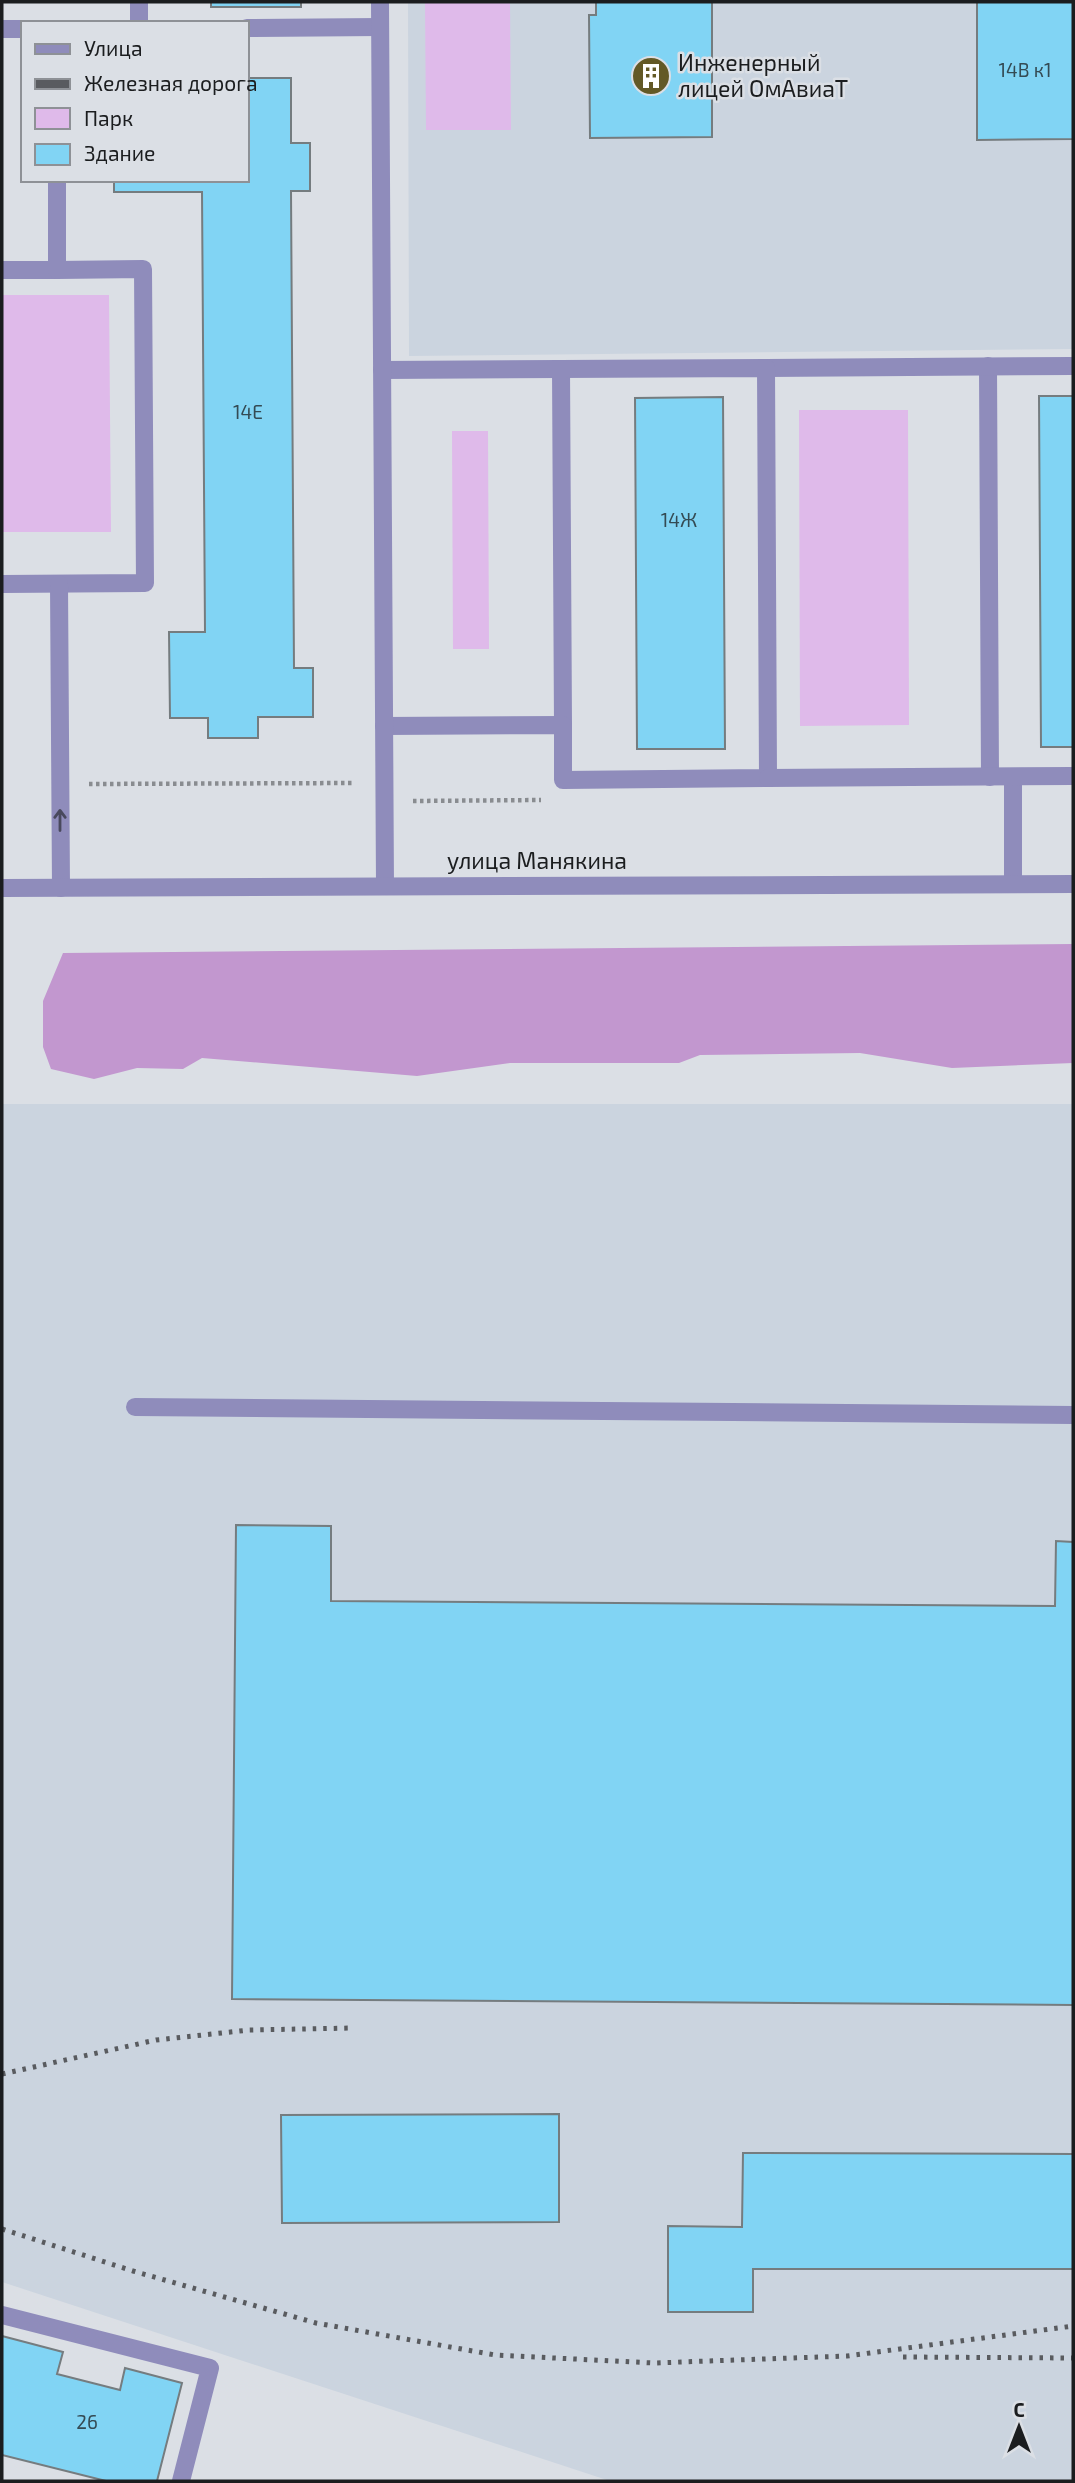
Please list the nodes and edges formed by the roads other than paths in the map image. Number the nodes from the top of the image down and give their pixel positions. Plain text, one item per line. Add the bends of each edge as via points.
1 (139, 2) edge
2 (380, 2) edge
3 (139, 21) edge
4 (380, 27) junction
5 (248, 28) edge
6 (2, 29) edge
7 (21, 29) edge
8 (57, 182) edge
9 (2, 270) edge
10 (57, 270) junction
11 (988, 366) junction
12 (1073, 366) edge
13 (766, 368) junction
14 (561, 369) junction
15 (382, 370) junction
16 (2, 584) edge
17 (59, 584) junction
18 (563, 725) junction
19 (384, 726) junction
20 (1073, 776) edge
21 (990, 777) junction
22 (1013, 777) junction
23 (768, 778) junction
24 (1013, 884) junction
25 (1073, 884) edge
26 (385, 886) junction
27 (2, 888) edge
28 (61, 888) junction
29 (135, 1407) dead end
30 (1073, 1415) edge
31 (2, 2315) edge
32 (181, 2481) edge

1 - 3 street
2 - 4 street
4 - 5 street
4 - 15 street
6 - 7 street
8 - 10 street
9 - 10 street
10 - 17 street via 143,269 145,583
11 - 12 street
11 - 13 street
11 - 21 street
13 - 14 street
13 - 23 street
14 - 15 street
14 - 18 street
15 - 19 street
16 - 17 street
28 -> 17 street
18 - 19 street
18 - 23 street via 563,779
19 - 26 street
20 - 22 street
21 - 22 street
21 - 23 street
22 - 24 street
24 - 25 street, улица Манякина
24 - 26 street, улица Манякина
26 - 28 street, улица Манякина
27 - 28 street, улица Манякина
29 - 30 street
31 - 32 street via 210,2368

